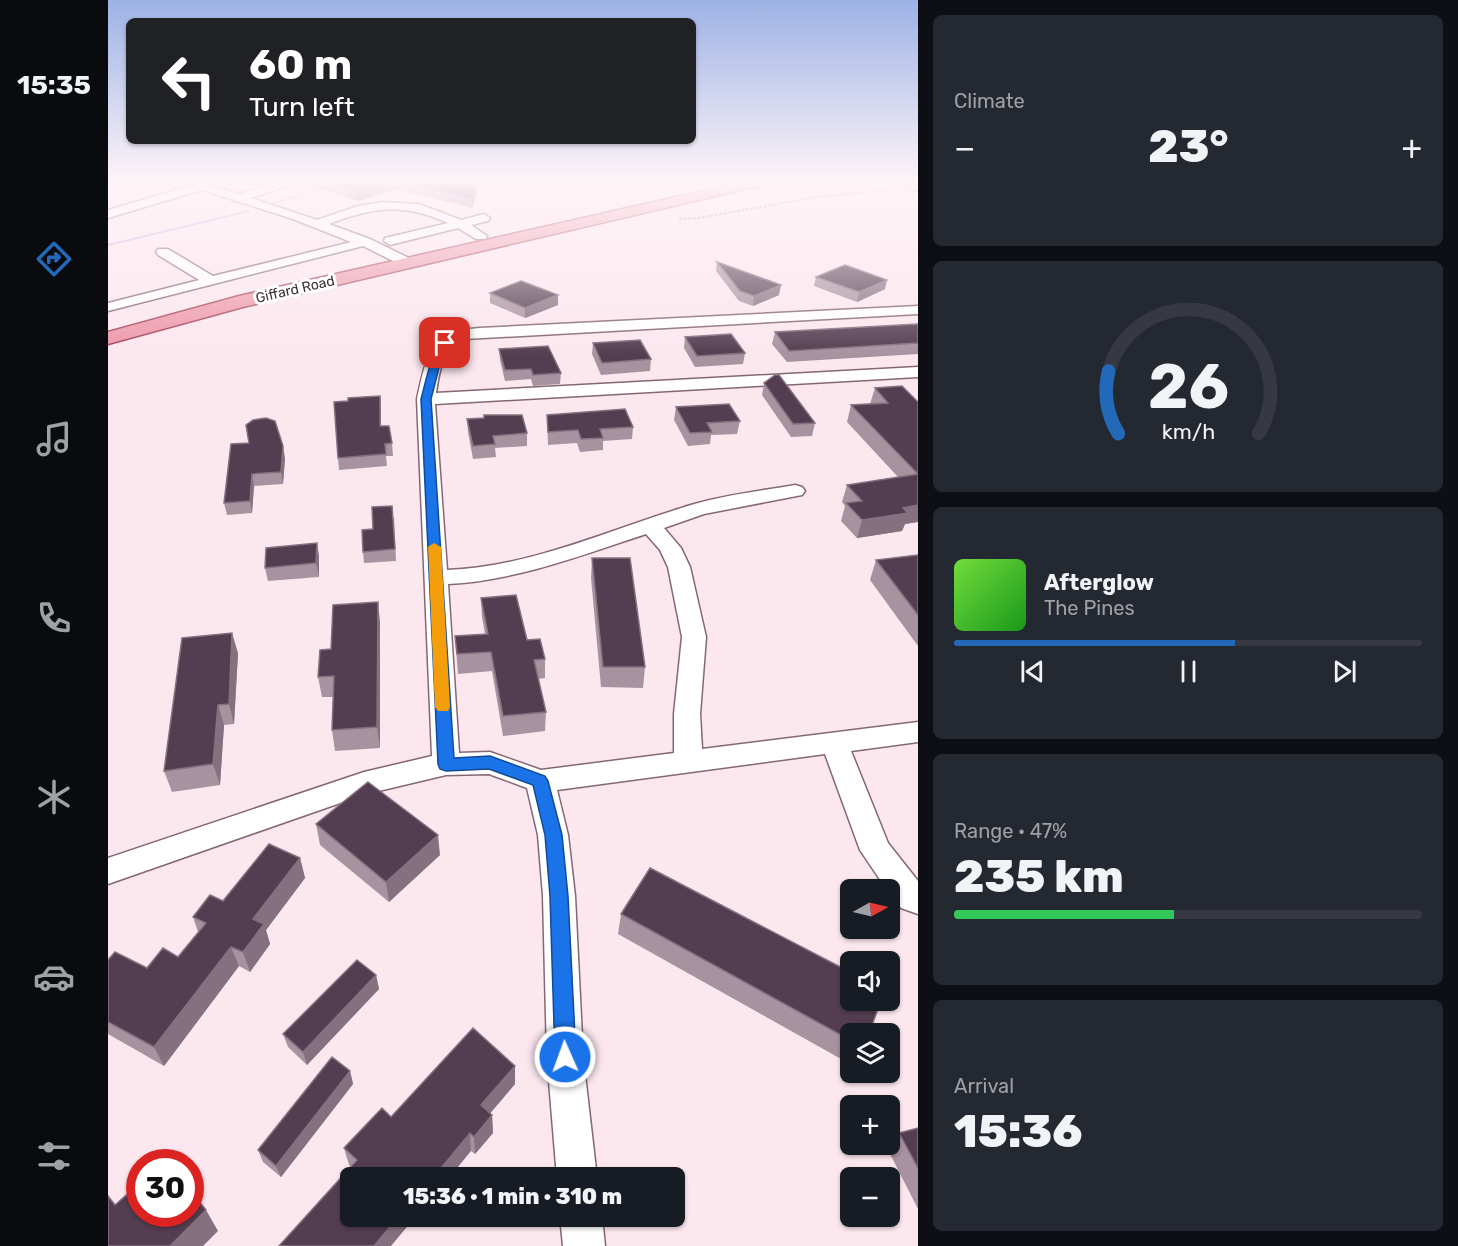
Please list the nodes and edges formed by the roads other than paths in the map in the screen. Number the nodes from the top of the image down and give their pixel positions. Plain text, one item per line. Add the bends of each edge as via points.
1 (356, 239) edge
2 (427, 239) edge
3 (465, 239) edge
4 (467, 239) edge
5 (364, 242) junction
6 (163, 252) dead end
7 (396, 253) junction
8 (211, 281) junction
9 (108, 307) edge
10 (918, 310) edge
11 (108, 326) edge
12 (108, 338) edge
13 (918, 372) edge
14 (426, 399) junction
15 (795, 491) dead end
16 (650, 526) junction
17 (436, 577) junction
18 (918, 732) edge
19 (834, 742) junction
20 (688, 762) junction
21 (446, 764) junction
22 (540, 781) junction
23 (108, 871) edge
24 (918, 900) edge
25 (576, 1167) edge
26 (582, 1227) edge
27 (584, 1246) edge

1 - 5 street
2 - 7 street
3 - 7 main road, Giffard Road
4 - 7 main road, Giffard Road
5 - 7 street
5 - 8 street
6 - 8 street
7 - 11 main road, Giffard Road
7 - 12 main road, Giffard Road
8 - 9 street
10 - 14 street via 455,336 445,343 438,357
13 - 14 street
14 - 17 street
15 - 16 street via 700,509
16 - 17 street via 552,558 466,576
16 - 20 street via 670,548 679,567 694,638 687,714
17 - 21 street
18 - 19 street
19 - 20 street
19 - 24 street via 875,850 912,898
20 - 22 street
21 - 22 street via 490,763
21 - 23 street via 364,783
22 - 25 street via 556,866 565,1057
26 - 27 street

